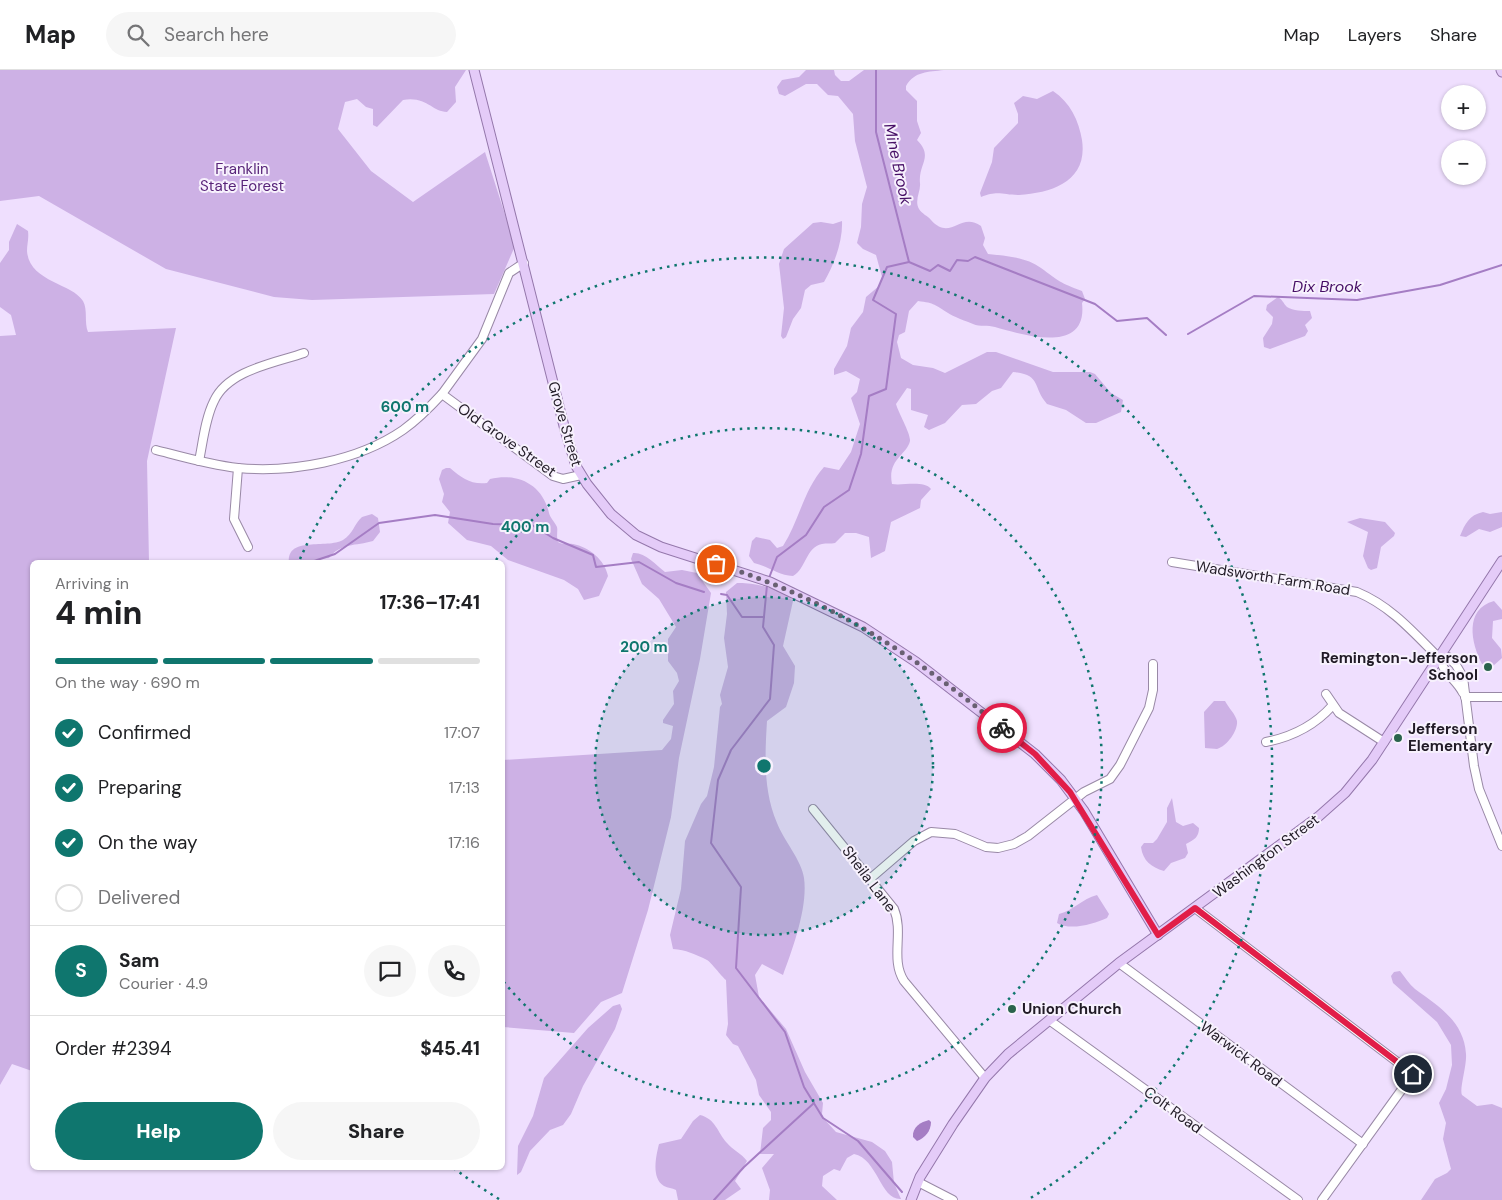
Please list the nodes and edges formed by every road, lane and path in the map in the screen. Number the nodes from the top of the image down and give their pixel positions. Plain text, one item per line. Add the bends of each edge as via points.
1 (474, 70) edge
2 (524, 263) junction
3 (304, 353) dead end
4 (442, 394) junction
5 (156, 450) dead end
6 (199, 461) junction
7 (238, 468) junction
8 (581, 475) junction
9 (248, 547) dead end
10 (1502, 561) edge
11 (1172, 562) dead end
12 (1440, 659) junction
13 (1153, 664) dead end
14 (1326, 694) dead end
15 (1502, 697) edge
16 (1465, 698) junction
17 (1332, 706) junction
18 (1266, 742) dead end
19 (1384, 742) junction
20 (1075, 799) junction
21 (813, 809) dead end
22 (1502, 846) edge
23 (871, 878) junction
24 (1195, 908) junction
25 (1158, 935) junction
26 (1119, 963) junction
27 (1049, 1020) junction
28 (985, 1078) junction
29 (1363, 1144) junction
30 (918, 1182) junction
31 (911, 1200) edge
32 (953, 1200) edge
33 (1298, 1200) edge
34 (1322, 1200) edge

1 - 2 main road, Grove Street
2 - 4 street, Old Grove Street via 509,274 482,339
2 - 8 main road, Grove Street via 565,430
3 - 6 street via 238,376 223,387 211,408
4 - 7 street via 402,431 365,450 309,465
4 - 8 street, Old Grove Street via 553,476 563,479
5 - 6 street
6 - 7 street
7 - 9 street via 234,519
8 - 20 main road, Grove Street via 611,514 642,538 687,556 768,581 863,627 916,662 1035,754
10 - 12 main road, Washington Street
11 - 12 street, Wadsworth Farm Road via 1357,592 1380,603
12 - 16 street via 1441,667 1454,679
12 - 16 street via 1448,657 1456,665 1464,681
12 - 19 main road, Washington Street
13 - 20 street via 1149,708 1120,765 1110,779
14 - 17 street
15 - 16 street
16 - 22 street via 1481,794
17 - 18 street via 1320,719 1306,727
17 - 19 street
19 - 24 main road, Washington Street via 1336,802
20 - 23 street via 1028,836 1006,846 982,846 943,832 924,835
20 - 25 main road, Grove Street
21 - 23 street, Sheila Lane
23 - 28 street, Sheila Lane via 896,913 901,977
24 - 25 main road, Washington Street
24 - 29 street via 1413,1074
25 - 26 main road, Washington Street
26 - 27 main road, Washington Street
26 - 29 street, Warwick Road
27 - 28 main road, Washington Street
27 - 33 street, Colt Road
28 - 30 main road, Washington Street via 934,1152
29 - 34 street
30 - 31 main road, Washington Street
30 - 32 street

